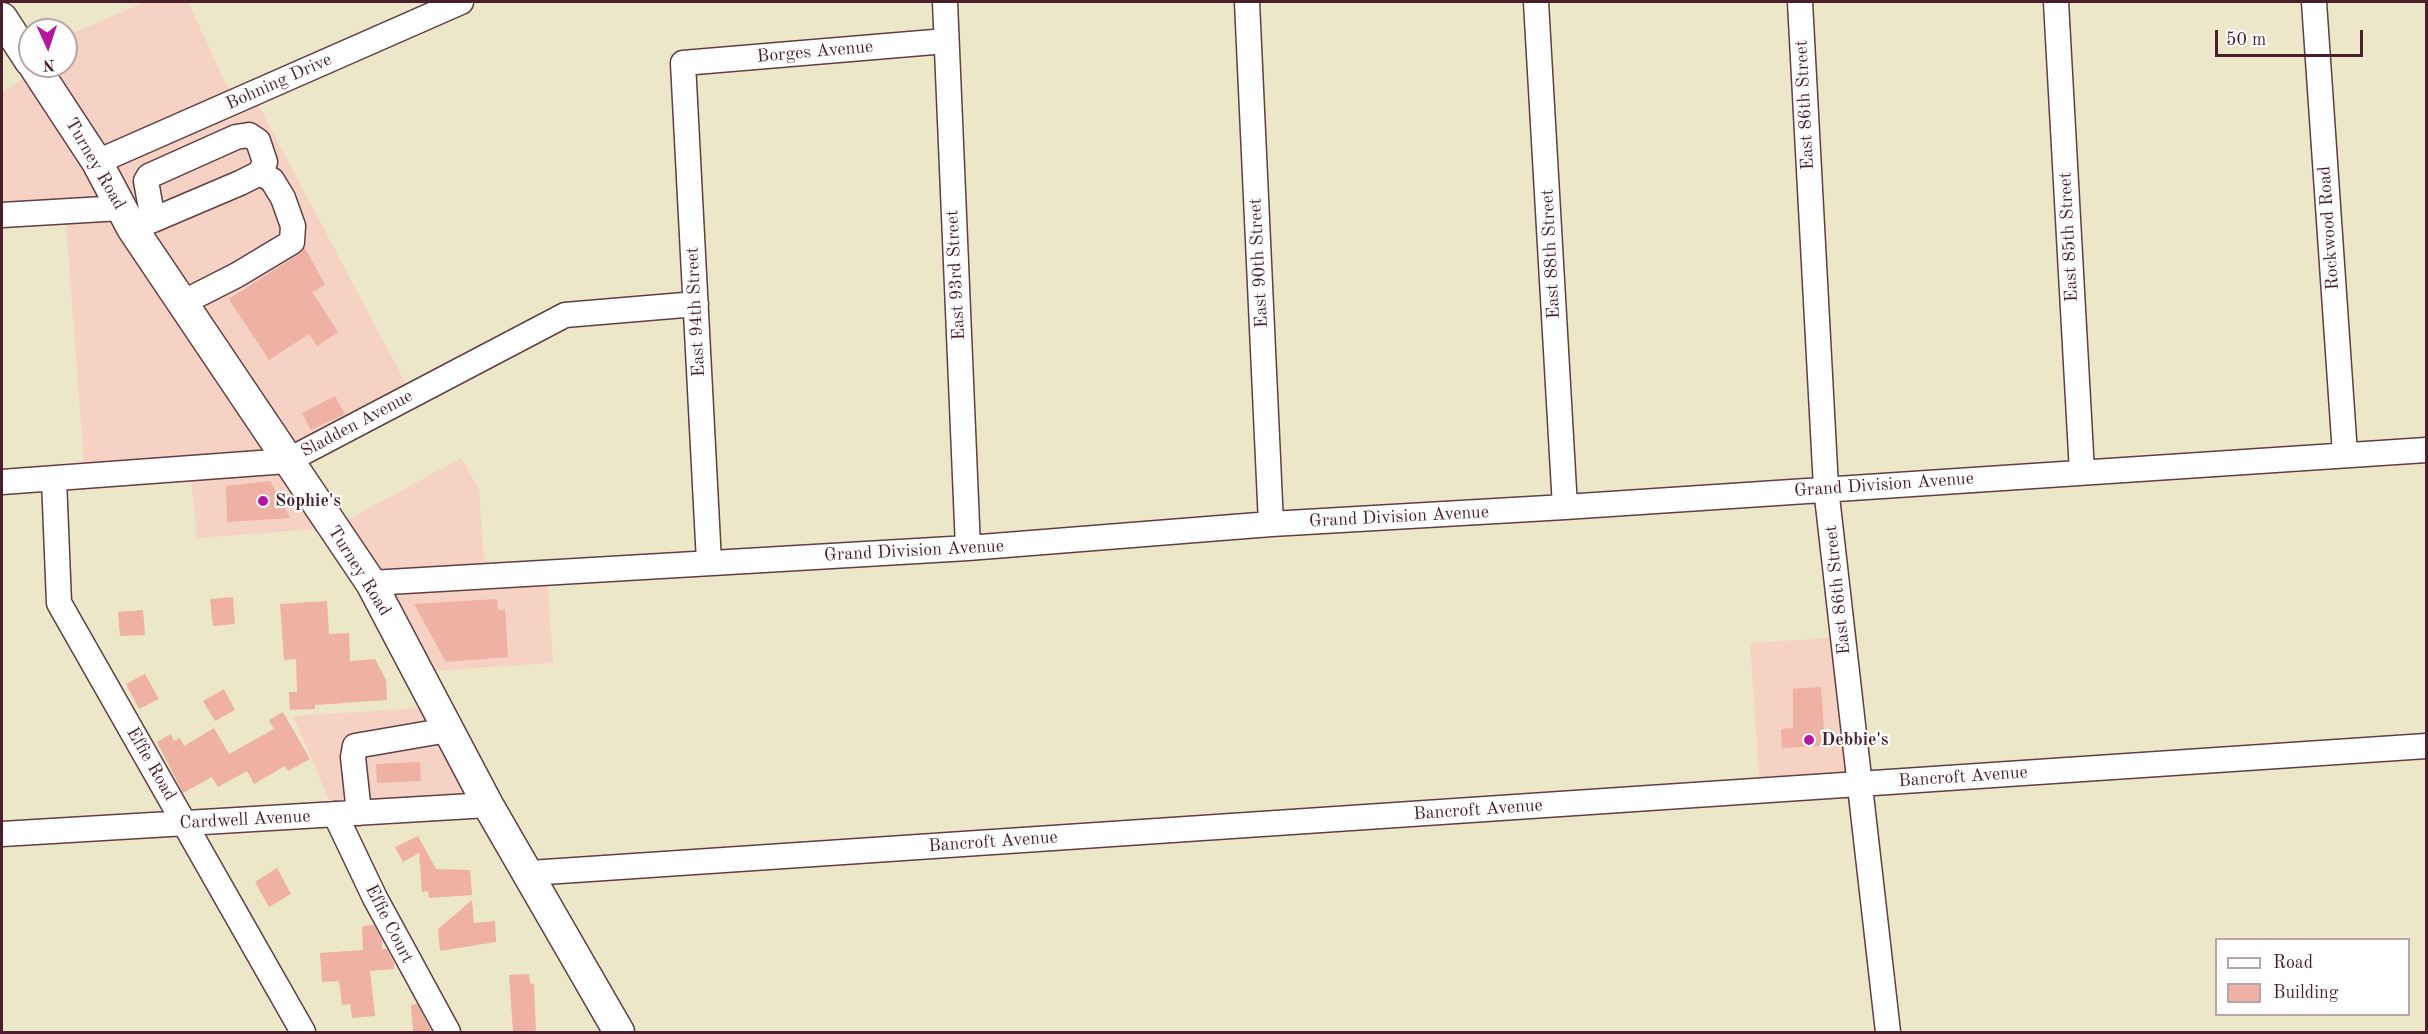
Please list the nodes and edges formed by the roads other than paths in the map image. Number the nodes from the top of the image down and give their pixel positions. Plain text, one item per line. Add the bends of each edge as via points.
1 (461, 2) edge
2 (945, 2) edge
3 (1247, 2) edge
4 (1536, 2) edge
5 (1800, 2) edge
6 (2055, 2) edge
7 (2314, 2) edge
8 (2, 18) edge
9 (946, 41) junction
10 (18, 43) edge
11 (683, 63) joint
12 (42, 78) edge
13 (235, 101) junction
14 (249, 135) junction
15 (97, 162) junction
16 (260, 173) junction
17 (2, 215) edge
18 (135, 219) junction
19 (182, 303) junction
20 (696, 304) junction
21 (2427, 450) edge
22 (2345, 454) junction
23 (287, 461) junction
24 (2082, 472) junction
25 (54, 479) junction
26 (2, 482) edge
27 (1826, 488) junction
28 (1565, 507) junction
29 (1271, 524) junction
30 (968, 548) junction
31 (709, 562) junction
32 (371, 583) junction
33 (448, 730) junction
34 (2427, 746) edge
35 (1859, 784) junction
36 (488, 805) junction
37 (359, 813) junction
38 (334, 814) junction
39 (185, 824) junction
40 (2, 834) edge
41 (530, 873) junction
42 (303, 1032) edge
43 (448, 1032) edge
44 (619, 1032) edge
45 (1887, 1032) edge

1 - 13 street, Bohning Drive
2 - 9 street, East 93rd Street
3 - 29 street, East 90th Street
4 - 28 street, East 88th Street
5 - 27 street, East 86th Street
6 - 24 street, East 85th Street
7 - 22 street, Rockwood Road
8 - 10 main road
9 - 11 street, Borges Avenue
9 - 30 street, East 93rd Street
11 - 20 street, East 94th Street
12 - 15 main road, Turney Road
13 - 14 street
13 - 15 street, Bohning Drive
14 - 16 street via 258,141 264,155
14 - 18 street via 225,141 149,176
15 - 18 main road, Turney Road
16 - 18 street
16 - 19 street via 272,180 284,198 293,238 278,251
17 - 18 street
18 - 19 main road, Turney Road
19 - 23 main road, Turney Road
20 - 23 street, Sladden Avenue via 564,315
20 - 31 street, East 94th Street
21 - 22 street, Grand Division Avenue
22 - 24 street, Grand Division Avenue
23 - 25 street, Sladden Avenue
23 - 32 main road, Turney Road
24 - 27 street, Grand Division Avenue
25 - 26 street, Sladden Avenue
25 - 39 street, Effie Road via 59,603
27 - 28 street, Grand Division Avenue
27 - 35 street, East 86th Street
28 - 29 street, Grand Division Avenue
29 - 30 street, Grand Division Avenue
30 - 31 street, Grand Division Avenue
31 - 32 street, Grand Division Avenue
32 - 33 main road, Turney Road
33 - 36 main road, Turney Road
33 - 37 street via 355,746
34 - 35 street, Bancroft Avenue
35 - 41 street, Bancroft Avenue
35 - 45 street, East 86th Street
36 - 37 street, Cardwell Avenue
36 - 41 main road, Turney Road
37 - 38 street, Cardwell Avenue
38 - 39 street, Cardwell Avenue
38 - 43 street, Effie Court
39 - 40 street, Cardwell Avenue
39 - 42 street, Effie Road
41 - 44 main road, Turney Road

